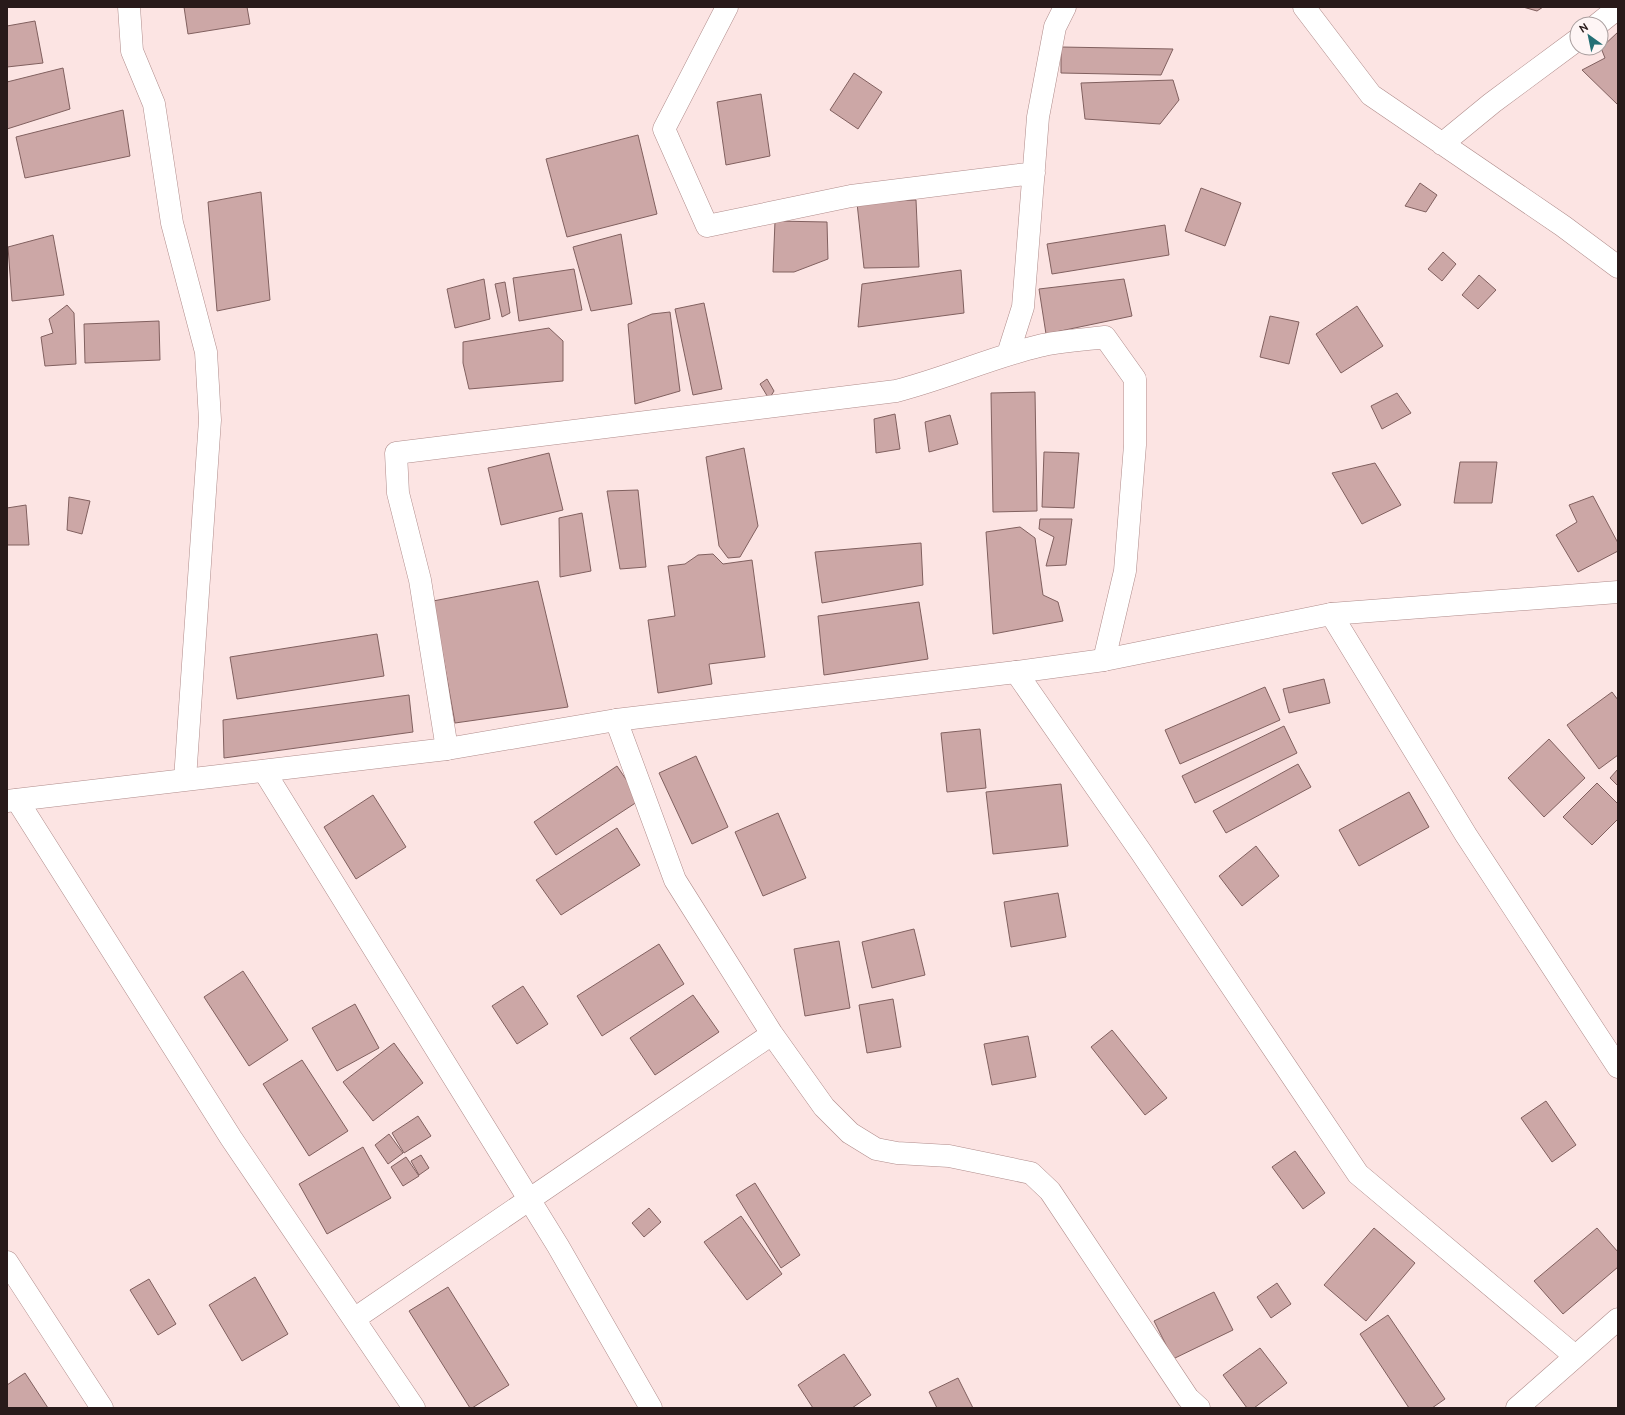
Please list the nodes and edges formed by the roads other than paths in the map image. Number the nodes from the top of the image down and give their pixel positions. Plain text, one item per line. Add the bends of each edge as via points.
1 (130, 7) edge
2 (727, 7) edge
3 (1065, 7) edge
4 (1304, 7) edge
5 (1618, 8) edge
6 (1608, 16) edge
7 (1569, 46) edge
8 (1442, 144) junction
9 (1034, 173) junction
10 (1618, 267) edge
11 (1008, 354) junction
12 (1618, 592) edge
13 (1331, 614) junction
14 (1104, 660) junction
15 (1016, 672) junction
16 (616, 720) junction
17 (447, 749) junction
18 (264, 771) junction
19 (185, 779) junction
20 (12, 801) edge
21 (772, 1034) junction
22 (1618, 1067) edge
23 (529, 1201) junction
24 (7, 1262) edge
25 (354, 1319) junction
26 (1618, 1319) edge
27 (1575, 1356) junction
28 (1188, 1405) edge
29 (102, 1408) edge
30 (414, 1408) edge
31 (651, 1408) edge
32 (1517, 1408) edge

1 - 19 street via 132,51 154,104 172,223 206,352 210,420
2 - 9 street via 664,130 707,226 851,196
3 - 9 street via 1054,27 1038,117
4 - 8 street via 1371,95
5 - 6 street
7 - 8 street
8 - 10 street via 1563,226
9 - 11 street via 1022,307
11 - 14 street via 1041,345 1105,337 1135,379 1135,445 1125,571
11 - 17 street via 932,382 896,391 396,453 398,493 420,580
12 - 13 street
13 - 14 street
13 - 22 street via 1466,835
14 - 15 street
15 - 16 street
15 - 27 street via 1146,859 1358,1174
16 - 17 street
16 - 21 street via 675,880
17 - 18 street
18 - 19 street
18 - 23 street
19 - 20 street
20 - 25 street via 231,1138
21 - 23 street
21 - 28 street via 824,1107 850,1133 876,1148 949,1156 1031,1173 1050,1191
23 - 25 street
23 - 31 street via 558,1246
24 - 29 street
25 - 30 street
26 - 27 street
27 - 32 street

